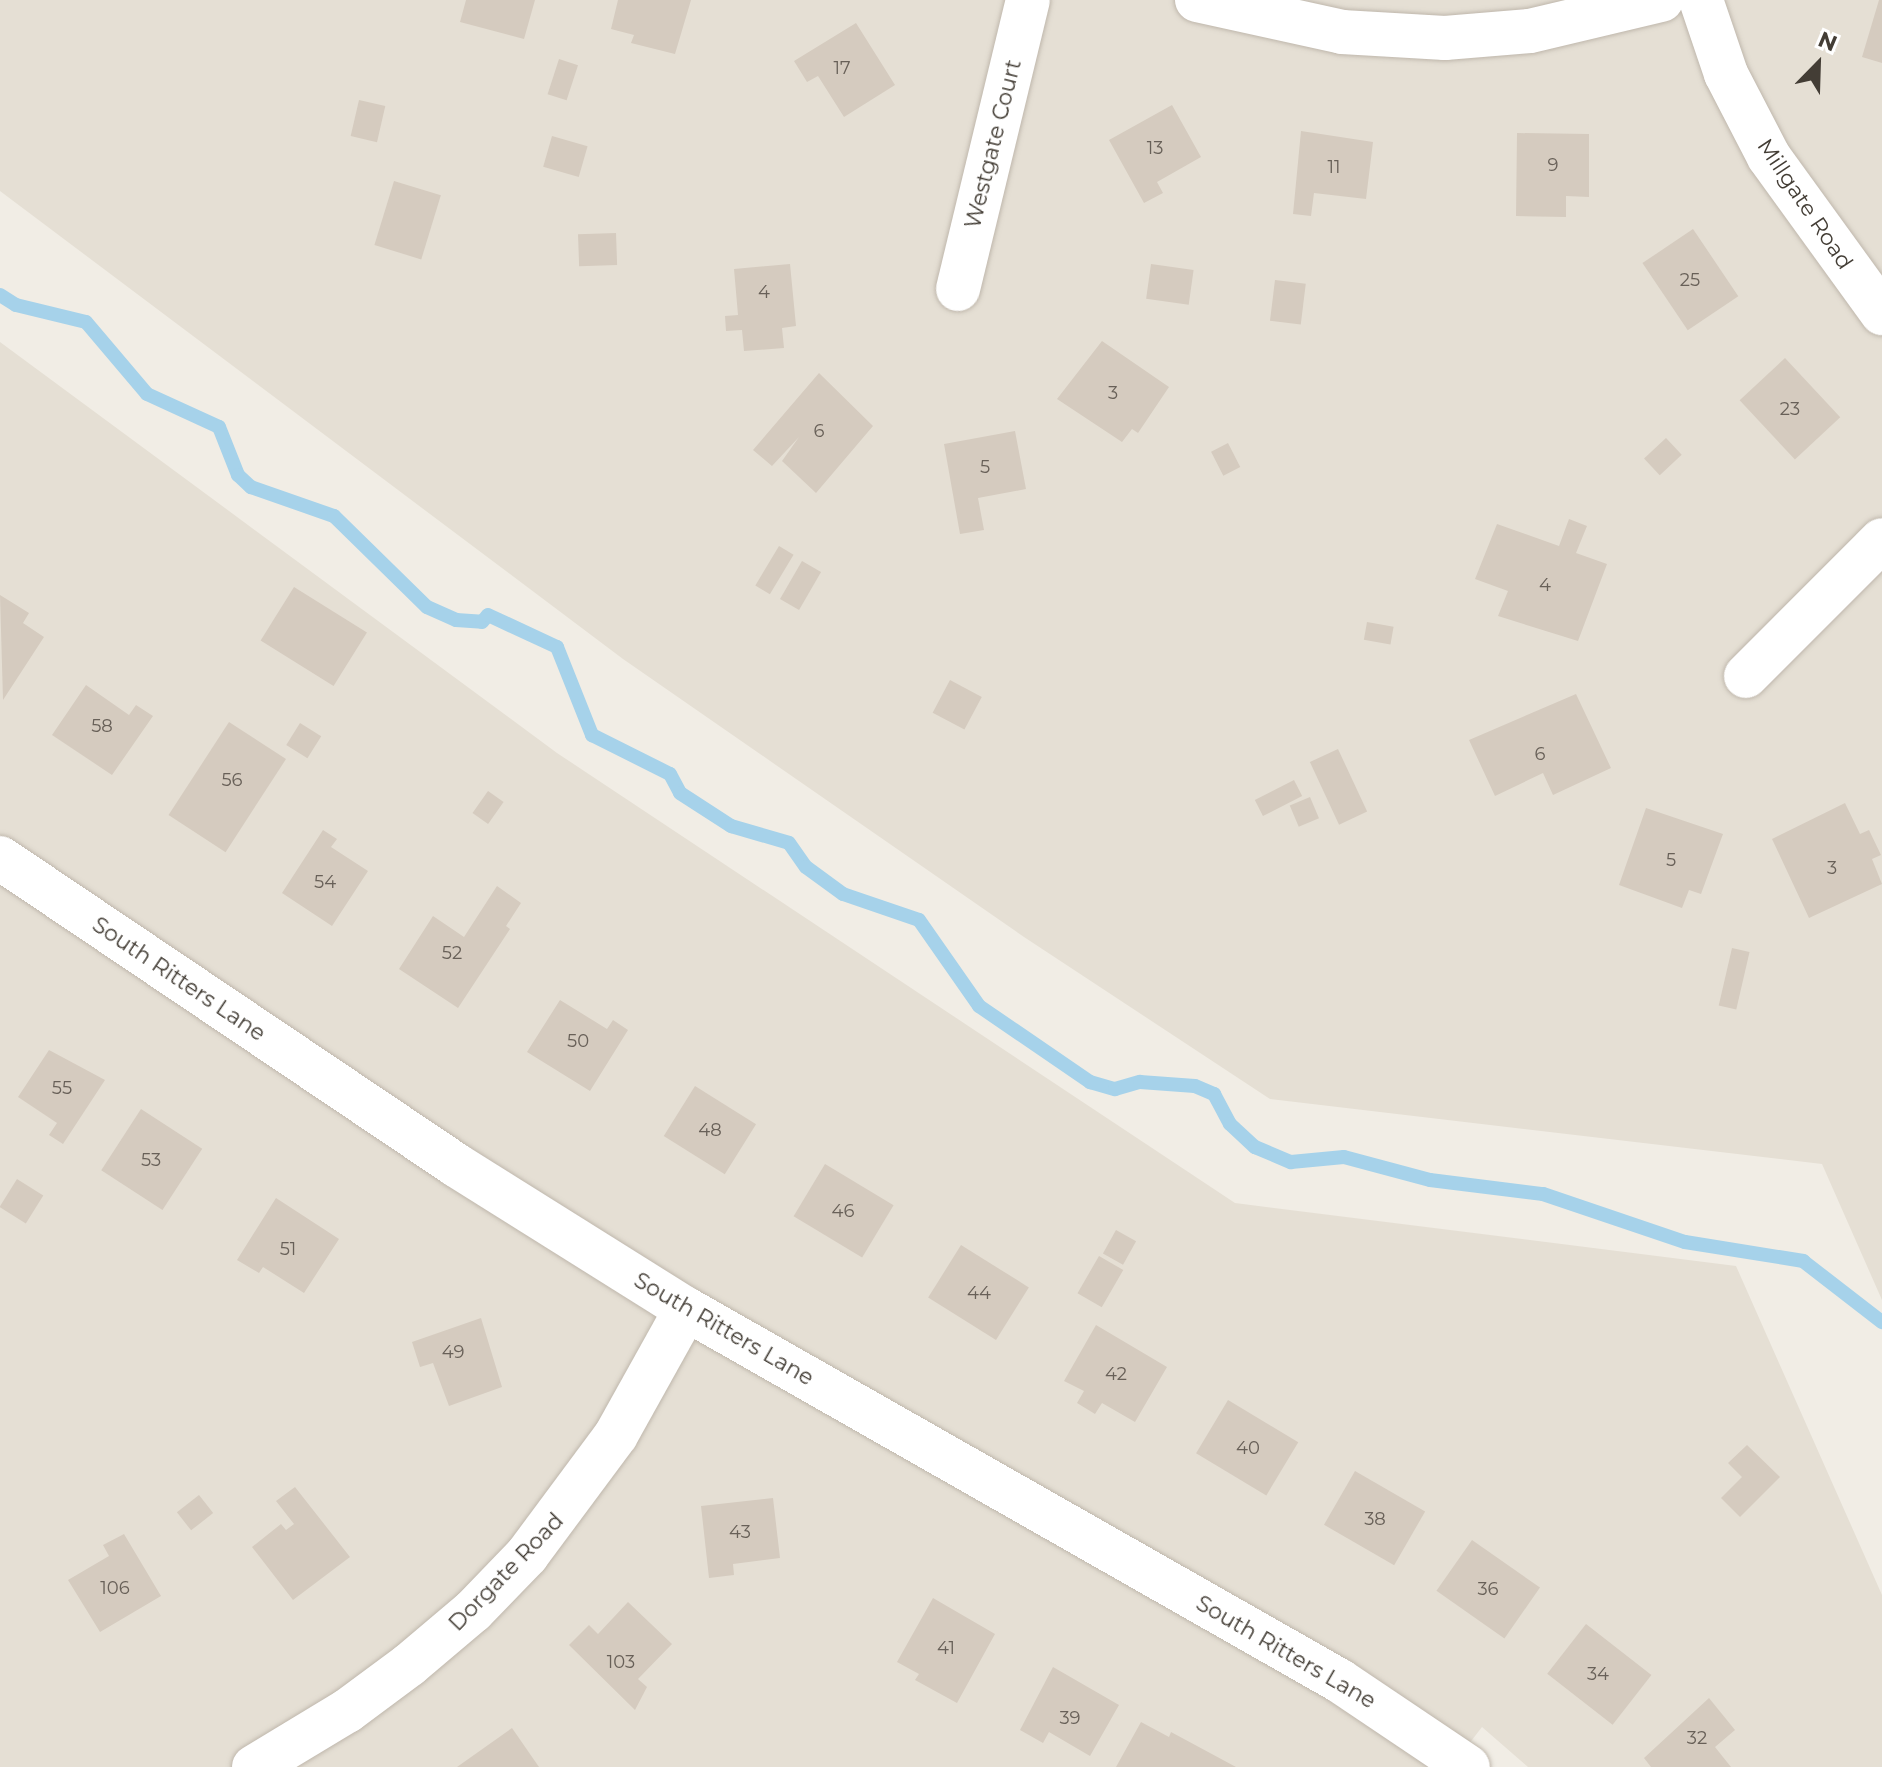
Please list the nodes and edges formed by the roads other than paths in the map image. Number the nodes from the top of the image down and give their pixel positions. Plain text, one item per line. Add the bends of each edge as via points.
1 (1028, 0) edge
2 (1197, 0) edge
3 (1661, 0) edge
4 (1701, 0) edge
5 (958, 289) dead end
6 (1882, 313) edge
7 (1882, 540) edge
8 (1746, 676) dead end
9 (0, 858) edge
10 (686, 1309) junction
11 (254, 1767) edge
12 (1468, 1767) edge

1 - 5 street, Westgate Court
2 - 3 street via 1342,32 1445,38 1530,31
4 - 6 street, Millgate Road via 1726,74 1769,157
7 - 8 street
9 - 10 street, South Ritters Lane via 456,1165
10 - 11 street, Dorgate Road via 616,1435 570,1504 484,1600 347,1711
10 - 12 street, South Ritters Lane via 1340,1681

